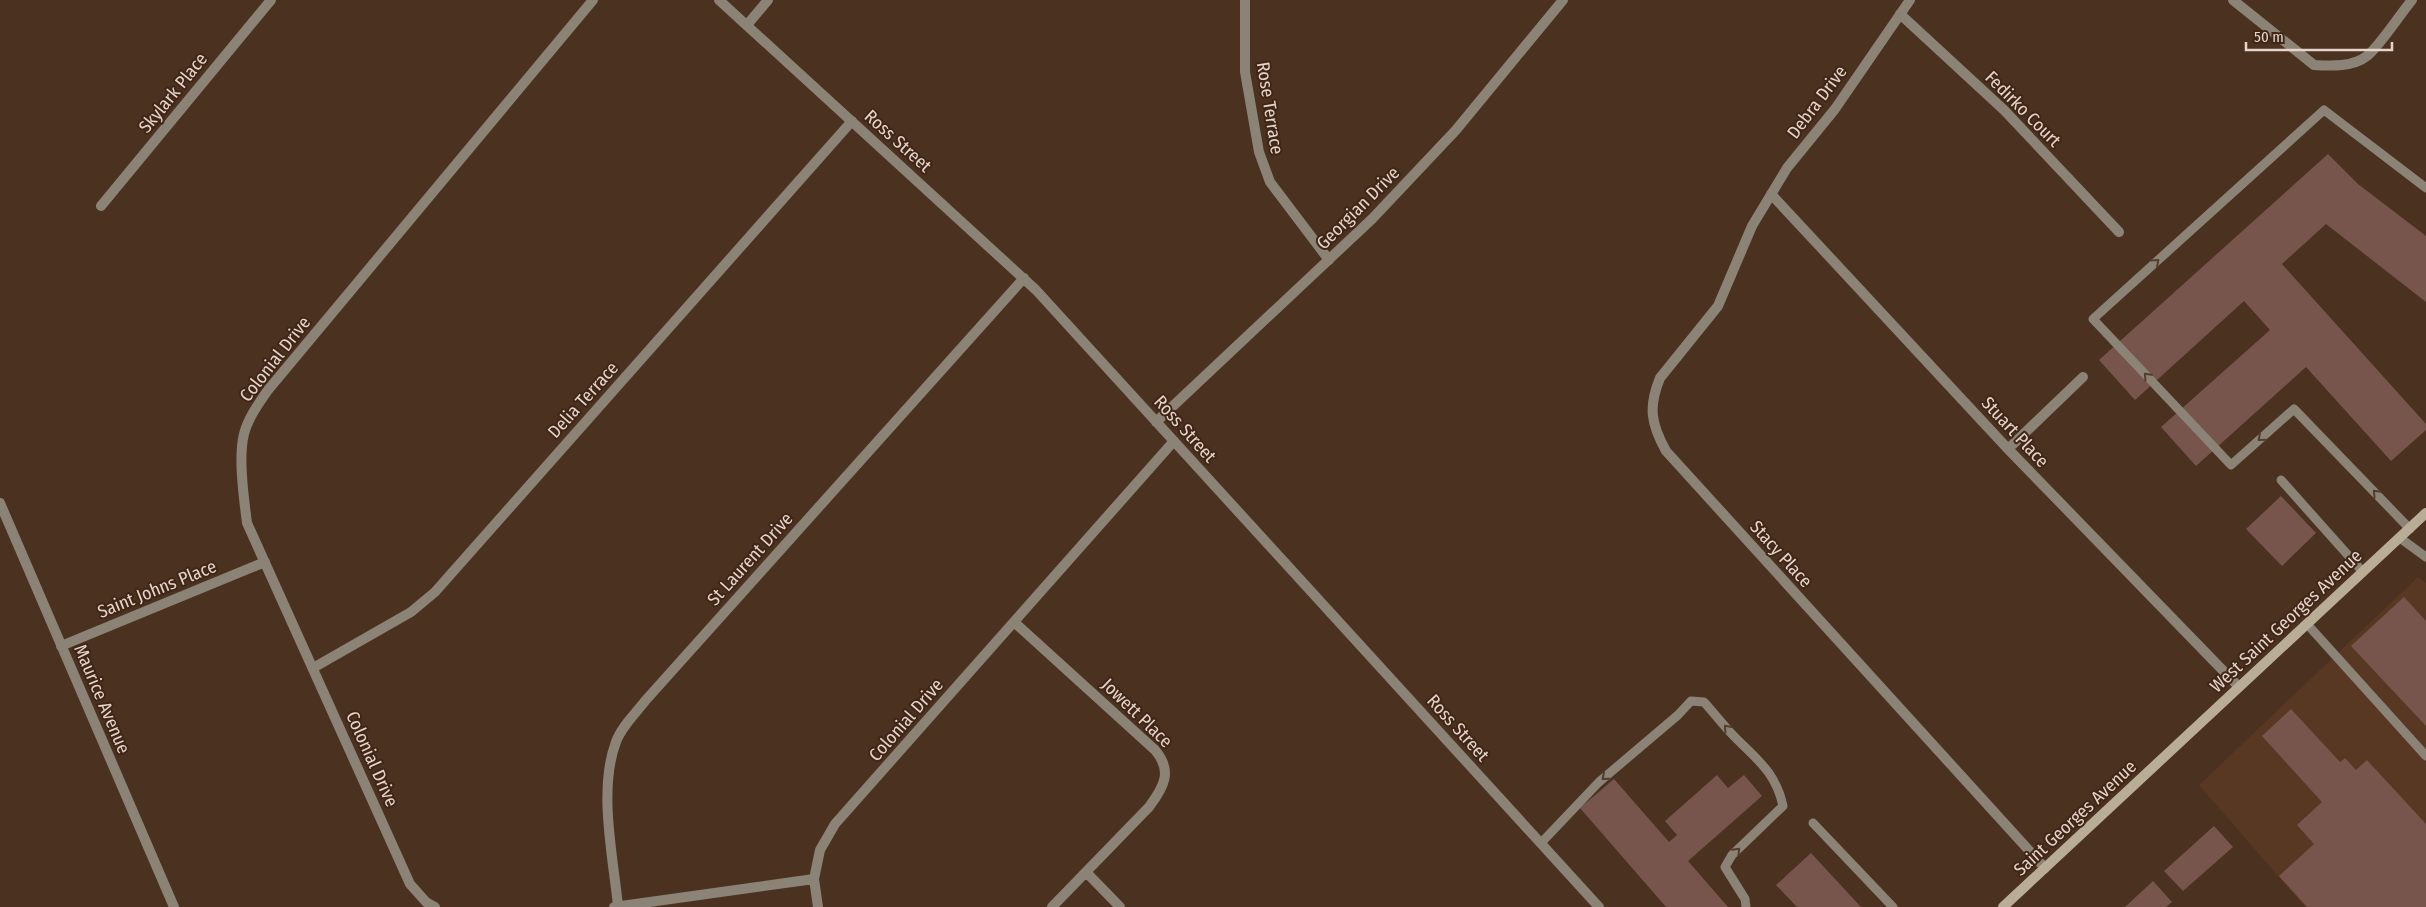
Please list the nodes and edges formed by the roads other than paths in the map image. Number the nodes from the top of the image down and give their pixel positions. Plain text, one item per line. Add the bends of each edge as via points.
1 (271, 0) edge
2 (593, 0) edge
3 (719, 0) edge
4 (768, 0) edge
5 (1245, 0) edge
6 (1563, 0) edge
7 (1910, 0) edge
8 (2233, 0) edge
9 (2412, 0) edge
10 (1900, 14) junction
11 (747, 25) junction
12 (852, 121) junction
13 (2426, 188) edge
14 (1771, 194) junction
15 (101, 206) dead end
16 (1752, 226) joint
17 (2119, 232) dead end
18 (1329, 260) junction
19 (1024, 278) junction
20 (2083, 377) dead end
21 (1156, 422) junction
22 (1174, 440) junction
23 (2008, 449) junction
24 (2281, 480) dead end
25 (0, 503) edge
26 (2426, 514) edge
27 (2410, 529) junction
28 (2400, 538) junction
29 (2426, 557) edge
30 (265, 562) junction
31 (2363, 572) junction
32 (1014, 622) junction
33 (2307, 624) junction
34 (61, 646) junction
35 (313, 668) junction
36 (2239, 687) junction
37 (2168, 753) joint
38 (2426, 756) edge
39 (1813, 823) dead end
40 (1541, 843) junction
41 (2044, 868) junction
42 (1086, 872) junction
43 (814, 879) junction
44 (174, 907) edge
45 (435, 907) edge
46 (616, 907) edge
47 (818, 907) edge
48 (1052, 907) edge
49 (1120, 907) edge
50 (1599, 907) edge
51 (1746, 907) edge
52 (1893, 907) edge
53 (2004, 907) edge

1 - 15 street, Skylark Place
2 - 30 street, Colonial Drive via 268,390 253,413 244,434 242,480 247,523
3 - 11 street, Ross Street
4 - 11 street
5 - 18 street, Rose Terrace via 1245,72 1259,152 1270,182
6 - 18 street, Georgian Drive via 1456,130
7 - 10 street, Debra Drive
8 - 9 street via 2314,65 2330,66 2350,64 2368,56
10 - 14 street, Debra Drive
10 - 17 street, Fedirko Court via 2004,110
11 - 12 street, Ross Street
12 - 19 street, Ross Street
12 - 35 street, Delia Terrace via 435,592 411,612
27 -> 13 lane via 2294,409 2231,465 2093,319 2324,110
14 - 16 street, Debra Drive
14 - 23 street, Stuart Place
16 - 41 street, Stacy Place via 1718,306 1660,378 1652,412 1656,432 1666,451
18 - 21 street, Georgian Drive
19 - 21 street, Ross Street
19 - 46 street, St Laurent Drive via 645,701 616,740 609,765 608,805
20 - 23 street
21 - 22 street, Ross Street
22 - 32 street, Colonial Drive
22 - 40 street, Ross Street
23 - 36 street, Stuart Place
24 - 31 lane
25 - 34 street, Maurice Avenue
26 - 27 main road, West Saint Georges Avenue
27 - 28 main road, West Saint Georges Avenue
28 - 29 lane
28 - 31 main road, West Saint Georges Avenue
30 - 34 street, Saint Johns Place
30 - 35 street, Colonial Drive
31 - 33 main road, West Saint Georges Avenue
32 - 42 street, Jowett Place via 1164,761 1165,773 1160,792
32 - 43 street, Colonial Drive via 835,824 820,850
33 - 36 main road, West Saint Georges Avenue
33 - 38 lane
34 - 44 street, Maurice Avenue
35 - 45 street, Colonial Drive via 410,884
36 - 37 main road, West Saint Georges Avenue
37 - 41 main road, Saint Georges Avenue
39 - 52 lane
40 - 50 street, Ross Street
51 -> 40 lane via 1745,899 1725,867 1732,855 1783,806 1780,792 1764,764 1704,702 1691,701 1599,782
41 - 53 main road, Saint Georges Avenue
42 - 48 street, Jowett Place
42 - 49 street
43 - 46 street
43 - 47 street, Colonial Drive

